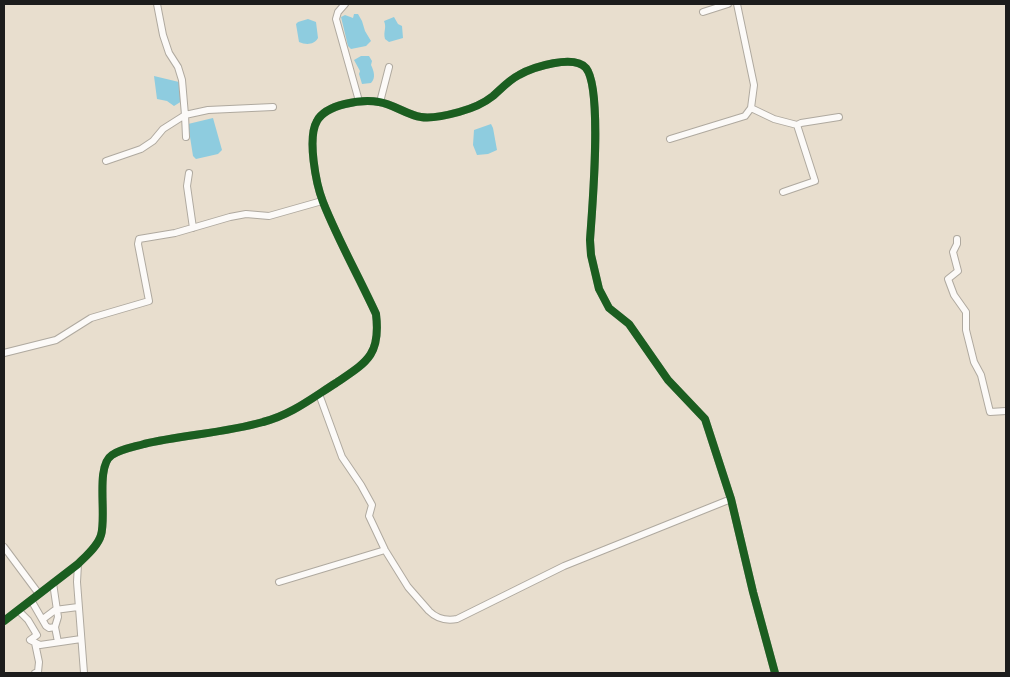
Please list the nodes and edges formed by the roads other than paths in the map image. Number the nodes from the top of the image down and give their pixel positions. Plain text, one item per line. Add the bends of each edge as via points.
1 (157, 4) edge
2 (345, 4) edge
3 (728, 4) edge
4 (737, 4) edge
5 (703, 12) dead end
6 (389, 67) dead end
7 (359, 101) junction
8 (380, 102) junction
9 (273, 107) dead end
10 (751, 108) junction
11 (185, 115) junction
12 (839, 117) dead end
13 (797, 125) junction
14 (186, 137) dead end
15 (670, 139) dead end
16 (106, 161) dead end
17 (189, 172) dead end
18 (784, 192) dead end
19 (322, 200) junction
20 (193, 228) junction
21 (957, 239) dead end
22 (4, 352) edge
23 (319, 394) junction
24 (1006, 411) edge
25 (731, 499) junction
26 (4, 547) edge
27 (385, 550) junction
28 (78, 564) junction
29 (279, 582) dead end
30 (53, 583) junction
31 (39, 594) junction
32 (31, 600) junction
33 (78, 607) junction
34 (58, 609) junction
35 (18, 610) junction
36 (43, 619) junction
37 (4, 621) edge
38 (55, 628) junction
39 (81, 639) junction
40 (58, 642) junction
41 (35, 643) junction
42 (35, 673) edge
43 (84, 673) edge
44 (775, 673) edge

1 - 11 street via 163,35 182,80
2 - 7 street via 336,18
3 - 5 street
4 - 10 street via 754,85
6 - 8 street
7 - 8 street
7 - 19 street via 327,110 317,119 312,148
8 - 25 street via 422,117 445,115 473,107 520,74 536,68 567,61 578,62 587,69 592,80 596,141 590,240 599,289 609,308 629,324 668,380 706,419
9 - 11 street via 208,110
10 - 13 street
10 - 15 street via 746,116
11 - 14 street
11 - 16 street via 163,128 141,149
12 - 13 street
13 - 18 street via 815,181
17 - 20 street via 187,186
19 - 20 street via 269,216 246,214
19 - 23 street via 376,314 378,331 376,346 366,361
20 - 22 street via 137,241 149,301 91,318 56,340
21 - 24 street via 953,252 958,271 948,279 964,310 964,324 990,412
23 - 27 street via 342,457 372,505 369,516
23 - 28 street via 293,411 262,422 164,440 111,455 105,463 102,534
25 - 27 street via 564,566 447,621 429,611 408,587
25 - 44 street
26 - 31 street
27 - 29 street
28 - 30 street
28 - 33 street
30 - 31 street
30 - 34 street
31 - 32 street
32 - 35 street
32 - 36 street
33 - 34 street
33 - 39 street
34 - 36 street
34 - 38 street
35 - 37 street
35 - 41 street via 37,635 30,640
36 - 38 street via 47,627
38 - 40 street
39 - 40 street
39 - 43 street
40 - 41 street
41 - 42 street via 39,666

